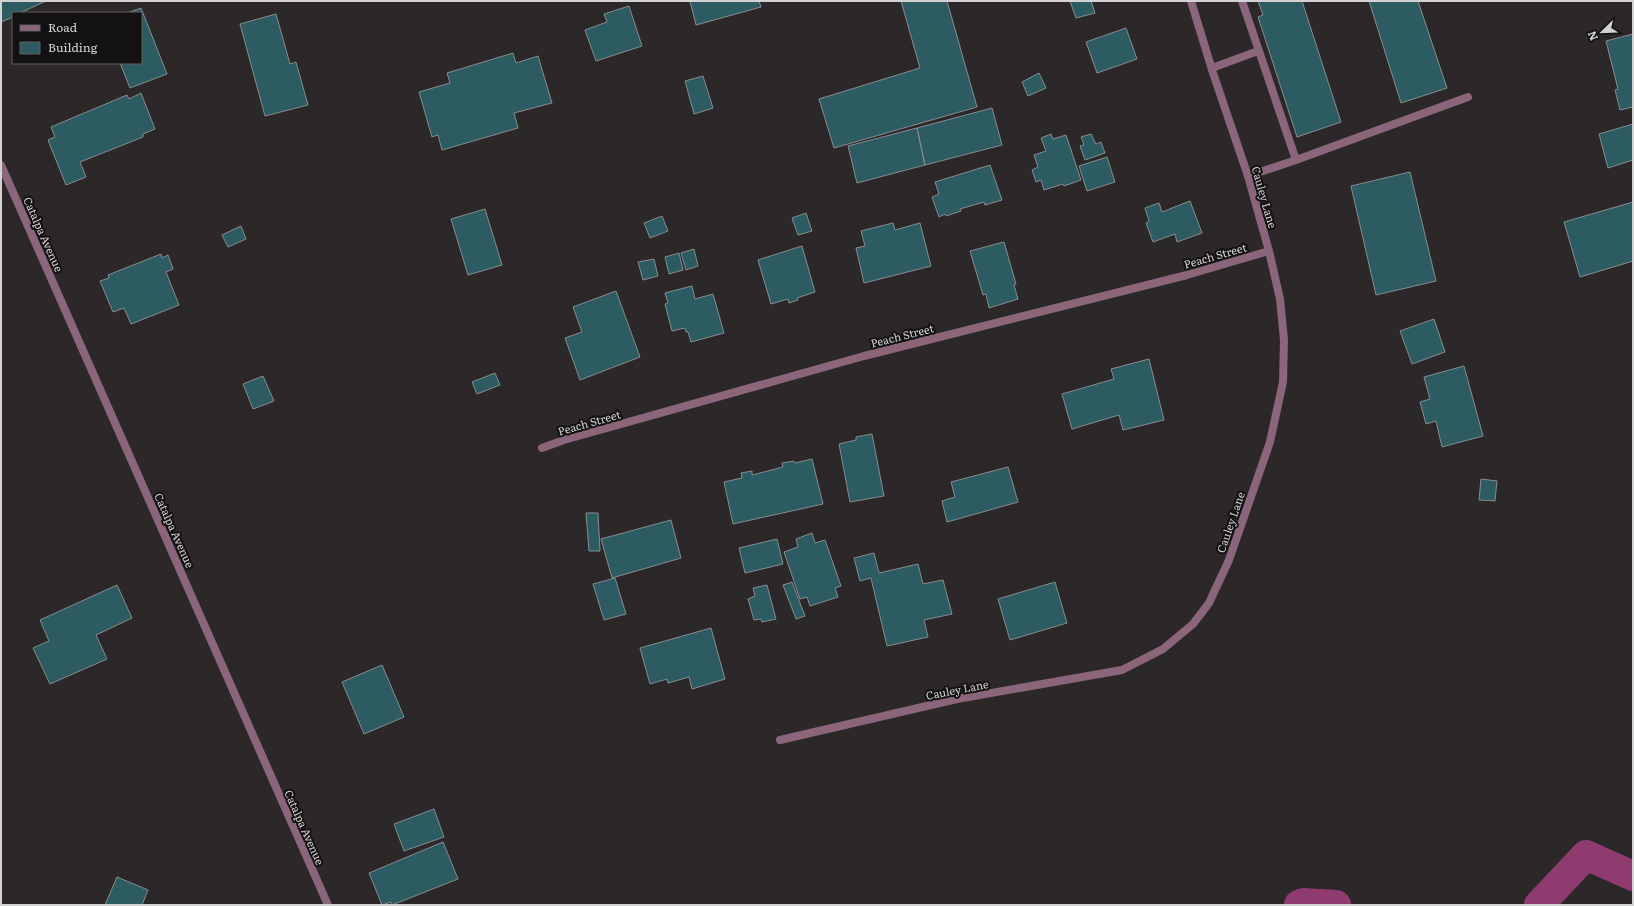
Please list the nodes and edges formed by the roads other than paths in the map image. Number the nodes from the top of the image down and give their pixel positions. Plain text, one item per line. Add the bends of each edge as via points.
1 (1191, 1) edge
2 (1242, 1) edge
3 (1258, 51) junction
4 (1212, 68) junction
5 (1468, 97) dead end
6 (1296, 160) junction
7 (1, 165) edge
8 (1248, 176) junction
9 (1269, 252) junction
10 (542, 448) dead end
11 (780, 740) dead end
12 (328, 905) edge

1 - 4 street, Cauley Lane
2 - 3 street
3 - 4 street
3 - 6 street
4 - 8 street, Cauley Lane
5 - 6 street
6 - 8 street
7 - 12 street, Catalpa Avenue
8 - 9 street, Cauley Lane
9 - 10 street, Peach Street via 864,356
9 - 11 street, Cauley Lane via 1280,299 1284,340 1283,382 1270,442 1229,560 1209,603 1193,624 1163,649 1122,670 957,699

